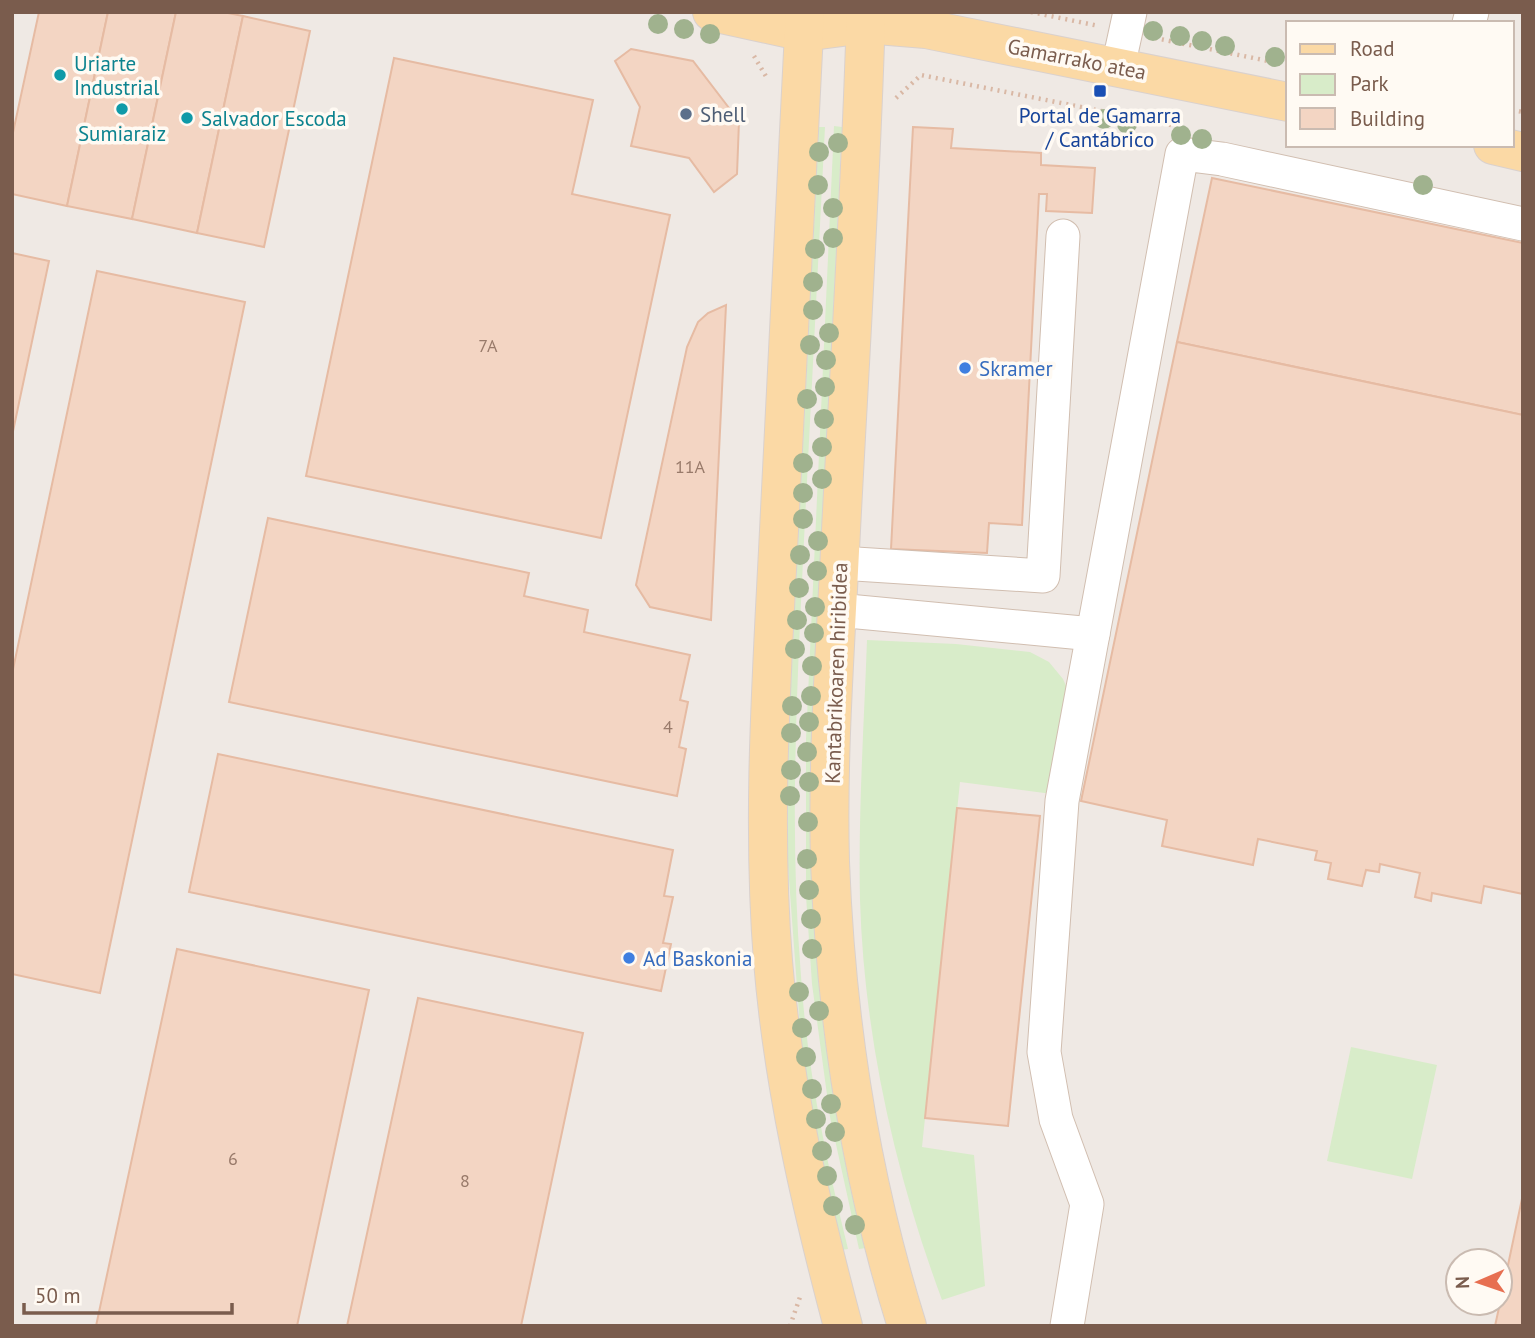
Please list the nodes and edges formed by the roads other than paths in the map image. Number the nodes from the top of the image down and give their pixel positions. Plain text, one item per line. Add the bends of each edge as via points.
1 (712, 12) edge
2 (859, 16) edge
3 (804, 22) edge
4 (1124, 37) edge
5 (1286, 101) edge
6 (1502, 147) edge
7 (1523, 152) edge
8 (1523, 224) edge
9 (1063, 236) dead end
10 (840, 563) junction
11 (837, 610) junction
12 (1093, 634) junction
13 (843, 1326) edge
14 (907, 1326) edge
15 (1067, 1326) edge

1 - 3 main road, Gamarrako atea
2 - 3 main road, Gamarrako atea
2 - 4 main road, Gamarrako atea via 926,29
2 - 10 main road, Kantabrikoaren hiribidea
3 - 13 main road via 769,735 768,863 783,1055 809,1195
4 - 5 main road, Gamarrako atea
6 - 7 main road
8 - 12 lane via 1182,154
9 - 10 lane via 1043,576
10 - 11 main road, Kantabrikoaren hiribidea
11 - 12 lane
11 - 14 main road, Kantabrikoaren hiribidea via 830,859 835,955 868,1173
12 - 15 lane via 1062,801 1044,1052 1056,1119 1087,1204

